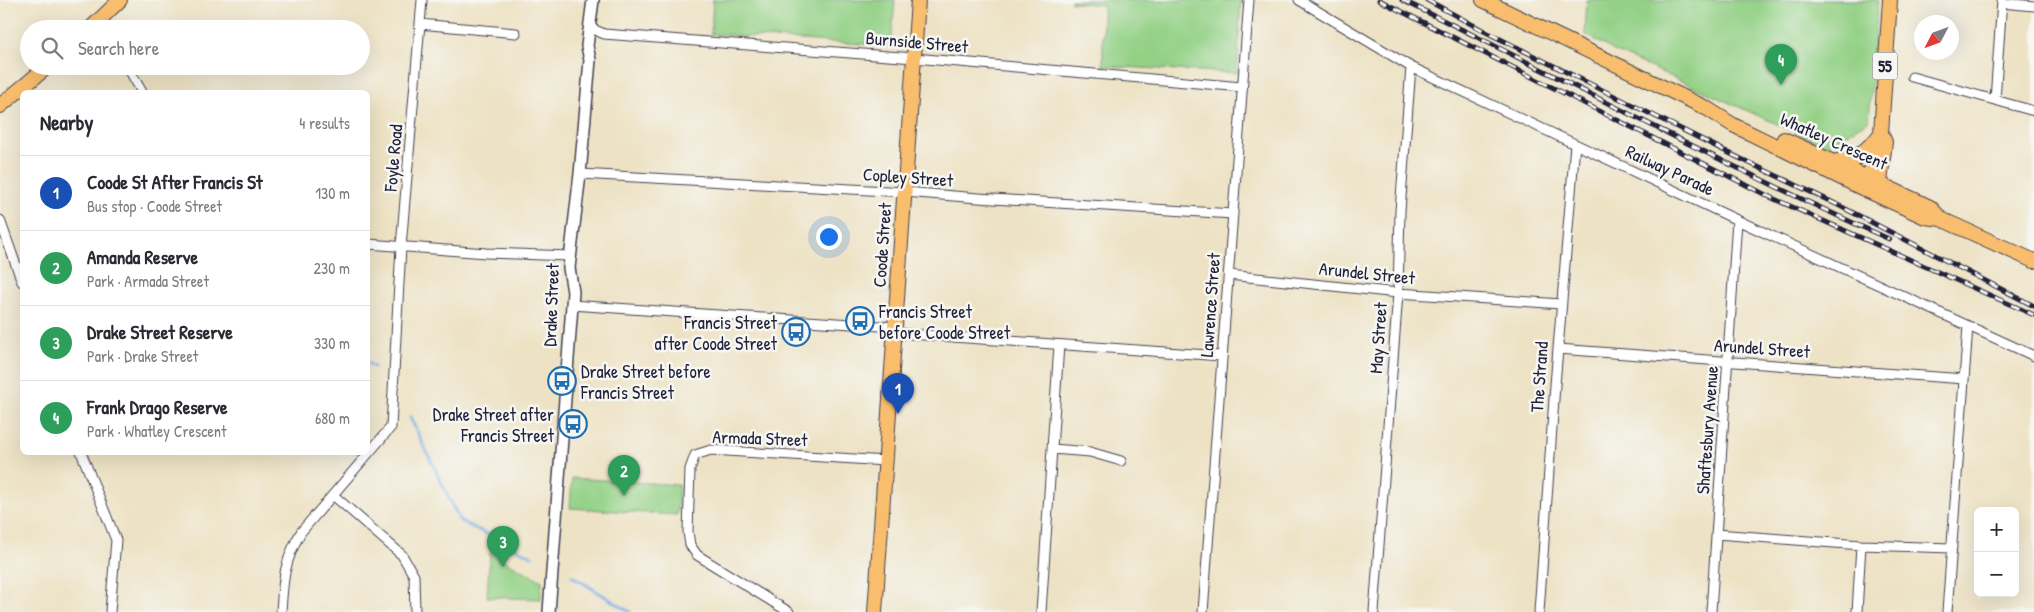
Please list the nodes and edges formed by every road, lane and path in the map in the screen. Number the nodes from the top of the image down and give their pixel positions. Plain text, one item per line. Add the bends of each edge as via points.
1 (120, 0) edge
2 (422, 0) edge
3 (593, 0) edge
4 (918, 0) edge
5 (1249, 0) edge
6 (1299, 0) edge
7 (1482, 0) edge
8 (1890, 0) edge
9 (2002, 1) edge
10 (2034, 6) edge
11 (101, 20) edge
12 (420, 24) junction
13 (591, 28) junction
14 (516, 33) dead end
15 (914, 58) junction
16 (1411, 67) junction
17 (37, 75) edge
18 (132, 75) edge
19 (1912, 77) dead end
20 (1242, 87) junction
21 (141, 90) edge
22 (1995, 100) junction
23 (0, 106) edge
24 (1706, 108) junction
25 (2034, 111) edge
26 (1878, 137) junction
27 (1575, 144) junction
28 (1828, 160) junction
29 (580, 174) junction
30 (1875, 187) junction
31 (905, 192) junction
32 (1233, 214) junction
33 (0, 220) edge
34 (1737, 220) junction
35 (370, 244) edge
36 (401, 247) junction
37 (570, 256) junction
38 (2034, 262) edge
39 (1229, 275) junction
40 (20, 276) edge
41 (1398, 293) junction
42 (1561, 304) junction
43 (571, 305) junction
44 (1968, 326) junction
45 (895, 330) junction
46 (1059, 345) junction
47 (1558, 349) junction
48 (1222, 356) junction
49 (2034, 356) edge
50 (1728, 362) junction
51 (1964, 379) junction
52 (1052, 449) junction
53 (370, 452) edge
54 (82, 455) edge
55 (367, 455) edge
56 (886, 461) junction
57 (1120, 461) dead end
58 (333, 495) junction
59 (1716, 534) junction
60 (1861, 545) junction
61 (1952, 548) junction
62 (110, 612) edge
63 (281, 612) edge
64 (415, 612) edge
65 (549, 612) edge
66 (789, 612) edge
67 (876, 612) edge
68 (1040, 612) edge
69 (1203, 612) edge
70 (1374, 612) edge
71 (1539, 612) edge
72 (1711, 612) edge
73 (1857, 612) edge
74 (1947, 612) edge

1 - 11 main road
2 - 12 street, Foyle Road
3 - 13 street, Drake Street
4 - 15 main road, Coode Street
5 - 20 street, Lawrence Street
6 - 16 street, Railway Parade
7 - 24 main road, Whatley Crescent
8 - 26 main road, 55
9 - 10 street
9 - 22 street
12 - 14 street
12 - 36 street, Foyle Road
13 - 15 street, Burnside Street via 604,34
13 - 29 street, Drake Street via 587,46 590,60
15 - 20 street, Burnside Street
15 - 31 main road, Coode Street
16 - 27 street, Railway Parade
16 - 41 street, May Street via 1400,211
17 - 23 main road
18 - 21 street
19 - 22 street
20 - 32 street, Lawrence Street
22 - 25 street
24 - 28 main road, Whatley Crescent via 1729,114
24 - 30 main road, Whatley Crescent via 1733,125
26 - 28 main road via 1854,160
26 - 30 main road, 55 via 1885,142
27 - 34 street, Railway Parade
27 - 42 street, The Strand
28 - 30 main road, Whatley Crescent
29 - 31 street, Copley Street
29 - 37 street, Drake Street
30 - 38 main road, Whatley Crescent via 1926,217 1941,219
31 - 32 street, Copley Street
31 - 45 main road, Coode Street
32 - 39 street, Lawrence Street
33 - 40 street
34 - 44 street, Railway Parade
34 - 50 street, Shaftesbury Avenue
35 - 36 street
36 - 37 street
36 - 53 street, Foyle Road via 391,427
37 - 43 street, Drake Street
39 - 41 street, Arundel Street
39 - 48 street, Lawrence Street
41 - 42 street, Arundel Street
41 - 70 street, May Street
42 - 47 street, The Strand
43 - 45 street
43 - 65 street, Drake Street
44 - 49 street, Railway Parade
44 - 51 street
45 - 46 street
45 - 56 main road, Coode Street
46 - 48 street
46 - 52 street
47 - 50 street, Arundel Street
47 - 71 street, The Strand
48 - 69 street, Lawrence Street
50 - 51 street, Arundel Street
50 - 59 street, Shaftesbury Avenue
51 - 61 street
52 - 57 street via 1090,452
52 - 68 street
54 - 62 street via 116,540
55 - 58 street, Foyle Road
56 - 66 street, Armada Street via 711,450 695,455 690,469 690,545 697,555
56 - 67 main road, Coode Street
58 - 63 street, Foyle Road via 290,550 283,576
58 - 64 street via 402,556 414,576
59 - 60 street
59 - 72 street, Shaftesbury Avenue
60 - 61 street
60 - 73 street
61 - 74 street

